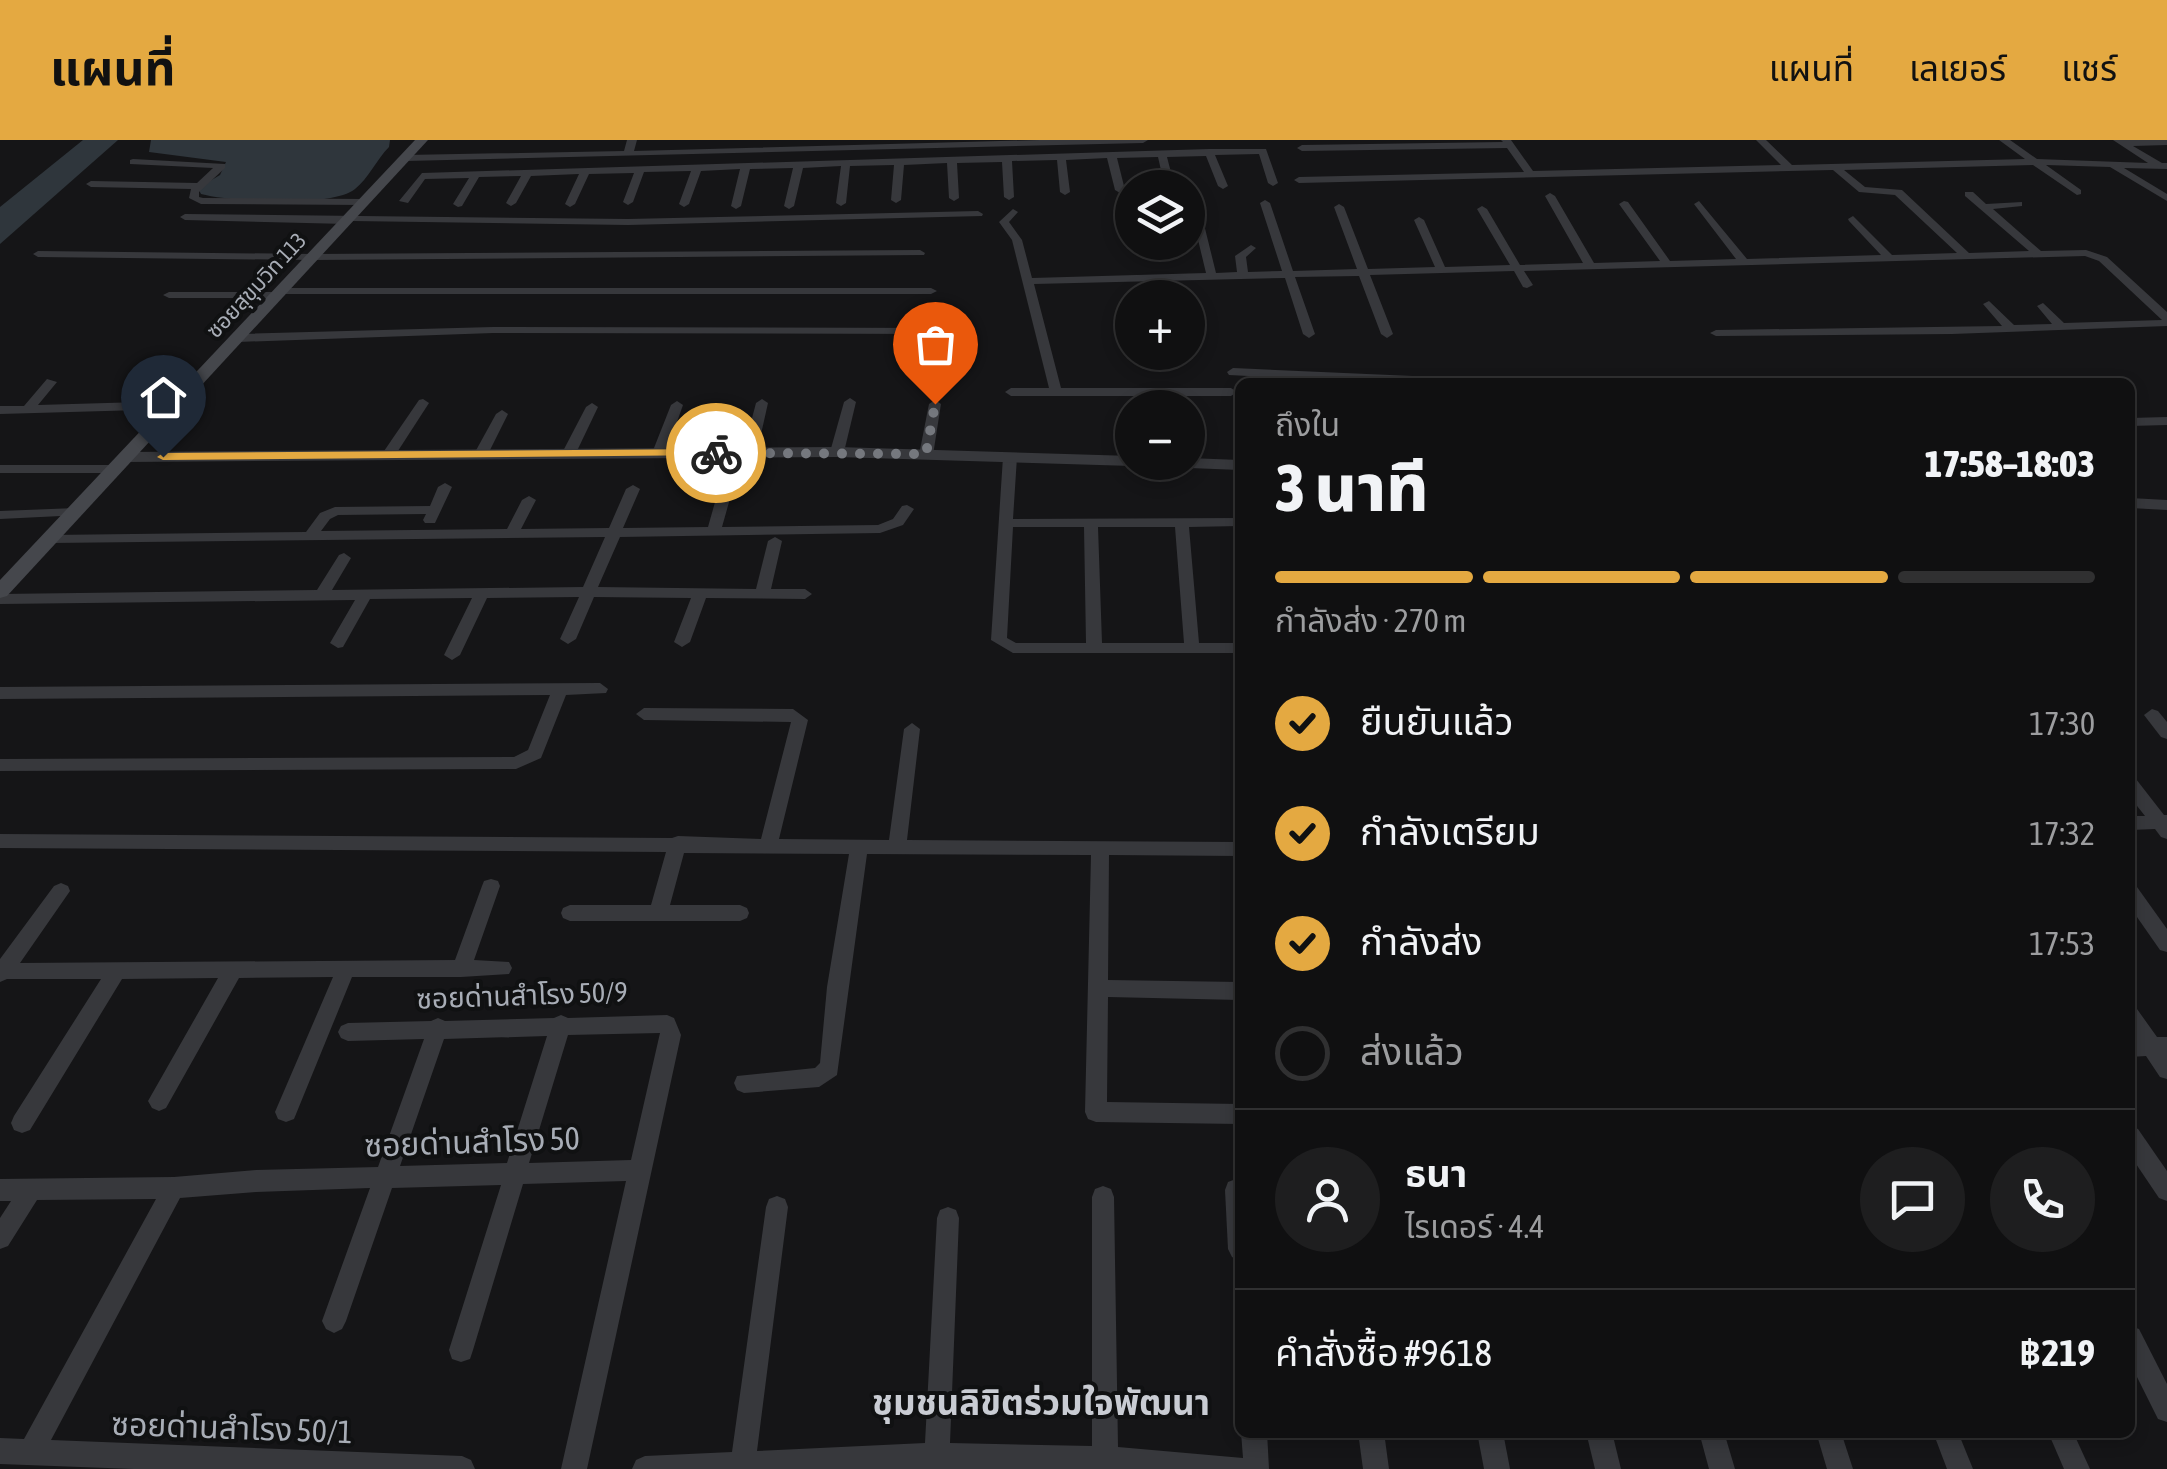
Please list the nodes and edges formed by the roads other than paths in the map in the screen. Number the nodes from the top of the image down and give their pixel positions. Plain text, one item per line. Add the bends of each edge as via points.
1 (489, 140) edge
2 (540, 140) edge
3 (584, 140) edge
4 (632, 140) edge
5 (676, 140) edge
6 (723, 140) edge
7 (1138, 140) edge
8 (1761, 140) edge
9 (2004, 140) edge
10 (1047, 141) edge
11 (1092, 141) edge
12 (996, 142) edge
13 (1508, 142) edge
14 (2120, 142) edge
15 (2167, 142) edge
16 (905, 143) edge
17 (813, 144) edge
18 (861, 144) edge
19 (1300, 144) edge
20 (766, 145) edge
21 (414, 149) edge
22 (720, 152) junction
23 (1209, 152) junction
24 (671, 153) junction
25 (628, 154) junction
26 (1162, 154) junction
27 (577, 155) junction
28 (476, 156) junction
29 (531, 156) junction
30 (1111, 156) junction
31 (1061, 157) junction
32 (1007, 158) junction
33 (952, 161) junction
34 (133, 162) dead end
35 (902, 162) junction
36 (2035, 162) junction
37 (846, 163) junction
38 (799, 164) junction
39 (2113, 165) junction
40 (746, 166) junction
41 (1875, 166) junction
42 (2164, 166) edge
43 (1835, 167) junction
44 (697, 168) junction
45 (1789, 168) junction
46 (640, 169) junction
47 (1166, 170) edge
48 (584, 171) junction
49 (1115, 171) edge
50 (528, 172) junction
51 (470, 174) junction
52 (1532, 175) junction
53 (1299, 180) dead end
54 (1315, 180) junction
55 (91, 184) dead end
56 (1273, 184) dead end
57 (1896, 185) dead end
58 (199, 186) junction
59 (1223, 186) dead end
60 (1065, 192) dead end
61 (2077, 192) dead end
62 (1969, 194) dead end
63 (1550, 196) dead end
64 (1008, 197) dead end
65 (954, 198) dead end
66 (2167, 198) edge
67 (404, 200) dead end
68 (896, 200) dead end
69 (365, 202) junction
70 (628, 202) dead end
71 (511, 203) dead end
72 (841, 203) dead end
73 (1264, 203) dead end
74 (458, 204) dead end
75 (570, 204) dead end
76 (684, 204) dead end
77 (1624, 204) dead end
78 (1699, 204) dead end
79 (2018, 204) dead end
80 (736, 206) dead end
81 (789, 206) dead end
82 (1339, 207) dead end
83 (1984, 207) junction
84 (1482, 209) dead end
85 (1013, 212) dead end
86 (978, 214) dead end
87 (186, 217) dead end
88 (1853, 219) dead end
89 (348, 220) junction
90 (1419, 220) dead end
91 (1205, 248) edge
92 (1251, 248) dead end
93 (920, 253) dead end
94 (38, 254) dead end
95 (2038, 254) junction
96 (1966, 256) junction
97 (313, 257) junction
98 (1889, 258) junction
99 (1745, 262) junction
100 (1668, 265) junction
101 (1592, 267) junction
102 (1518, 269) junction
103 (1442, 270) junction
104 (1364, 273) junction
105 (1287, 274) junction
106 (1243, 275) junction
107 (1212, 276) junction
108 (1030, 281) junction
109 (1526, 285) dead end
110 (931, 291) dead end
111 (280, 293) junction
112 (169, 295) dead end
113 (1988, 304) dead end
114 (2043, 306) dead end
115 (2167, 320) edge
116 (2060, 326) junction
117 (2012, 328) junction
118 (940, 330) dead end
119 (1716, 333) dead end
120 (1308, 334) dead end
121 (1387, 334) dead end
122 (238, 338) junction
123 (1233, 372) dead end
124 (1357, 378) edge
125 (51, 382) dead end
126 (1056, 391) junction
127 (1011, 392) dead end
128 (1232, 392) dead end
129 (423, 402) dead end
130 (850, 402) dead end
131 (762, 403) dead end
132 (935, 404) dead end
133 (176, 405) junction
134 (678, 405) dead end
135 (592, 407) dead end
136 (29, 408) junction
137 (0, 410) edge
138 (502, 414) dead end
139 (2167, 421) edge
140 (2135, 422) edge
141 (750, 452) junction
142 (837, 452) junction
143 (659, 453) junction
144 (389, 454) junction
145 (481, 454) junction
146 (569, 454) junction
147 (926, 454) junction
148 (1010, 458) junction
149 (1115, 461) edge
150 (122, 463) junction
151 (1205, 464) edge
152 (1235, 465) edge
153 (0, 469) edge
154 (445, 487) dead end
155 (726, 488) dead end
156 (632, 489) dead end
157 (529, 500) dead end
158 (2135, 504) edge
159 (2167, 505) edge
160 (435, 510) junction
161 (908, 510) dead end
162 (76, 512) junction
163 (0, 514) edge
164 (1005, 522) junction
165 (1182, 522) junction
166 (1235, 522) edge
167 (1090, 523) junction
168 (714, 530) junction
169 (514, 531) junction
170 (615, 532) junction
171 (423, 534) junction
172 (311, 535) junction
173 (51, 538) junction
174 (775, 541) dead end
175 (344, 558) dead end
176 (590, 592) junction
177 (700, 593) junction
178 (762, 594) junction
179 (805, 594) dead end
180 (0, 595) edge
181 (481, 596) junction
182 (320, 597) junction
183 (364, 597) junction
184 (568, 639) dead end
185 (682, 642) dead end
186 (338, 644) dead end
187 (1094, 648) junction
188 (1192, 648) junction
189 (1235, 648) edge
190 (452, 656) dead end
191 (600, 689) dead end
192 (560, 690) junction
193 (0, 693) edge
194 (644, 714) dead end
195 (2152, 715) dead end
196 (912, 729) dead end
197 (2167, 734) edge
198 (0, 765) edge
199 (2135, 790) edge
200 (2135, 824) edge
201 (2165, 825) edge
202 (0, 841) edge
203 (678, 843) junction
204 (769, 844) junction
205 (859, 845) junction
206 (896, 846) junction
207 (1100, 846) junction
208 (1235, 848) edge
209 (491, 886) dead end
210 (62, 891) dead end
211 (2135, 899) edge
212 (658, 913) junction
213 (740, 913) dead end
214 (570, 914) dead end
215 (2167, 944) edge
216 (502, 968) dead end
217 (461, 969) junction
218 (233, 970) junction
219 (345, 971) junction
220 (1, 972) edge
221 (116, 972) junction
222 (1098, 988) junction
223 (1235, 991) edge
224 (2135, 1023) edge
225 (561, 1024) junction
226 (438, 1027) junction
227 (348, 1032) dead end
228 (2150, 1047) edge
229 (2167, 1070) edge
230 (744, 1083) dead end
231 (159, 1101) dead end
232 (286, 1112) dead end
233 (1235, 1114) edge
234 (22, 1123) dead end
235 (2135, 1143) edge
236 (640, 1170) junction
237 (516, 1173) junction
238 (384, 1178) junction
239 (174, 1188) junction
240 (0, 1190) edge
241 (31, 1190) junction
242 (2167, 1190) edge
243 (1102, 1196) dead end
244 (777, 1208) dead end
245 (948, 1218) dead end
246 (0, 1238) edge
247 (334, 1321) dead end
248 (2135, 1348) edge
249 (461, 1350) dead end
250 (2167, 1410) edge
251 (1254, 1438) edge
252 (1372, 1438) edge
253 (1491, 1438) edge
254 (1600, 1438) edge
255 (1713, 1438) edge
256 (1830, 1438) edge
257 (1947, 1438) edge
258 (2063, 1438) edge
259 (0, 1452) edge
260 (30, 1454) junction
261 (936, 1455) junction
262 (994, 1462) edge
263 (743, 1464) junction
264 (1105, 1464) edge
265 (462, 1469) edge
266 (574, 1469) edge
267 (645, 1469) edge
268 (1238, 1469) edge
269 (1256, 1469) edge
270 (1376, 1469) edge
271 (1498, 1469) edge
272 (1608, 1469) edge
273 (1722, 1469) edge
274 (1840, 1469) edge
275 (1960, 1469) edge
276 (2077, 1469) edge

1 - 28 street
2 - 29 street
3 - 27 street
4 - 25 street
5 - 24 street
6 - 22 street
7 - 11 street
8 - 45 street
9 - 36 street
10 - 11 street
10 - 12 street
12 - 16 street
13 - 19 street
13 - 52 street
14 - 15 street
14 - 42 street
16 - 18 street
16 - 35 street
17 - 18 street
17 - 20 street
19 - 54 street
20 - 22 street
21 - 28 street
21 - 69 main road, ซอยสุขุมวิท 113
22 - 24 street
23 - 26 street
23 - 56 street via 1262,151
23 - 59 street
24 - 25 street
25 - 27 street
26 - 30 street
26 - 47 street
27 - 29 street
28 - 29 street
28 - 51 street
30 - 31 street
30 - 49 street
31 - 32 street
31 - 60 street
32 - 33 street
32 - 64 street
33 - 35 street
33 - 65 street
34 - 58 street via 222,166
35 - 37 street
35 - 68 street
36 - 39 street
36 - 41 street
36 - 61 street
37 - 38 street
37 - 72 street
38 - 40 street
38 - 81 street
39 - 42 street
39 - 66 street
40 - 44 street
40 - 80 street
41 - 43 street
41 - 57 street
43 - 45 street
43 - 96 street via 1862,190 1898,192
44 - 46 street
44 - 76 street
45 - 52 street
46 - 48 street
46 - 70 street
48 - 50 street
48 - 75 street
50 - 51 street
50 - 71 street
51 - 67 street via 422,176
51 - 74 street
52 - 54 street
53 - 54 street
55 - 58 street
58 - 69 street via 193,195 201,201
62 - 83 street
63 - 101 street
69 - 89 main road, ซอยสุขุมวิท 113
73 - 105 street
77 - 100 street
78 - 99 street
79 - 83 street
82 - 104 street
83 - 95 street
84 - 102 street
85 - 108 street via 1004,222
86 - 89 street
87 - 89 street
88 - 98 street
89 - 97 main road, ซอยสุขุมวิท 113
90 - 103 street
91 - 107 street
92 - 106 street via 1240,256
93 - 97 street
94 - 97 street
95 - 96 street
95 - 115 street via 2104,259
96 - 98 street
97 - 111 main road, ซอยสุขุมวิท 113
98 - 99 street
99 - 100 street
100 - 101 street
101 - 102 street
102 - 103 street
102 - 109 street
103 - 104 street
104 - 105 street
104 - 121 street
105 - 106 street
105 - 120 street
106 - 107 street
107 - 108 street
108 - 126 street
110 - 111 street
111 - 112 street
111 - 122 main road, ซอยสุขุมวิท 113
113 - 117 street
114 - 116 street
115 - 116 street
116 - 117 street
117 - 119 street
118 - 122 street via 493,330
122 - 133 main road, ซอยสุขุมวิท 113
123 - 124 street
125 - 136 street
126 - 127 street
126 - 128 street
129 - 144 street
130 - 142 street
131 - 141 street
132 - 147 street
133 - 136 street
133 - 150 main road, ซอยสุขุมวิท 113
134 - 143 street
135 - 146 street
136 - 137 street
138 - 145 street
139 - 140 street
141 - 142 street
141 - 143 street
142 - 147 street
143 - 146 street
144 - 145 street
144 - 150 street
145 - 146 street
147 - 148 street
148 - 149 street
148 - 164 street
150 - 153 street
150 - 162 main road, ซอยสุขุมวิท 113
151 - 152 street
154 - 160 street
155 - 168 street
156 - 170 street
157 - 169 street
158 - 159 street
160 - 171 street
160 - 172 street via 335,511
161 - 168 street via 880,529
162 - 163 street
162 - 173 main road, ซอยสุขุมวิท 113
164 - 167 street
164 - 187 street via 999,640 1013,648
165 - 166 street
165 - 167 street
165 - 188 street
167 - 187 street
168 - 170 street
169 - 170 street
169 - 171 street
170 - 176 street
171 - 172 street
172 - 173 street
173 - 180 main road, ซอยสุขุมวิท 113
174 - 178 street
175 - 182 street
176 - 177 street
176 - 181 street
176 - 184 street
177 - 178 street
177 - 185 street
178 - 179 street
180 - 182 street
181 - 183 street
181 - 190 street
182 - 183 street
183 - 186 street
187 - 188 street
188 - 189 street
191 - 192 street
192 - 193 street
192 - 198 street via 535,754 516,763
194 - 204 street via 800,720
195 - 197 street
196 - 206 street
199 - 201 street
200 - 201 street
202 - 203 street
203 - 204 street
203 - 212 street
204 - 205 street
205 - 206 street
205 - 230 street via 830,1068 819,1077
206 - 207 street
207 - 208 street
207 - 222 street
209 - 217 street
210 - 220 street
211 - 215 street
212 - 213 street
212 - 214 street
216 - 217 street
217 - 219 street
218 - 219 street
218 - 221 street
218 - 231 street
219 - 232 street
220 - 221 street
221 - 234 street
222 - 223 street
222 - 233 street via 1096,1112
224 - 228 street
225 - 226 street, ซอยด่านสำโรง 50/9
225 - 236 street, ซอยด่านสำโรง 50/9 via 659,1021 670,1028
225 - 237 street
226 - 227 street, ซอยด่านสำโรง 50/9
226 - 238 street
228 - 229 street
235 - 242 street
236 - 237 street, ซอยด่านสำโรง 50
236 - 266 street
237 - 238 street, ซอยด่านสำโรง 50
237 - 249 street
238 - 239 street, ซอยด่านสำโรง 50
238 - 247 street
239 - 241 street, ซอยด่านสำโรง 50
239 - 260 street
240 - 241 street, ซอยด่านสำโรง 50
241 - 246 street
243 - 264 street
244 - 263 street
245 - 261 street
248 - 250 street
251 - 269 street
252 - 270 street
253 - 271 street
254 - 272 street
255 - 273 street
256 - 274 street
257 - 275 street
258 - 276 street
259 - 260 street, ซอยด่านสำโรง 50/1
260 - 265 street, ซอยด่านสำโรง 50/1
261 - 262 street
261 - 263 street
262 - 264 street
263 - 267 street
264 - 268 street

